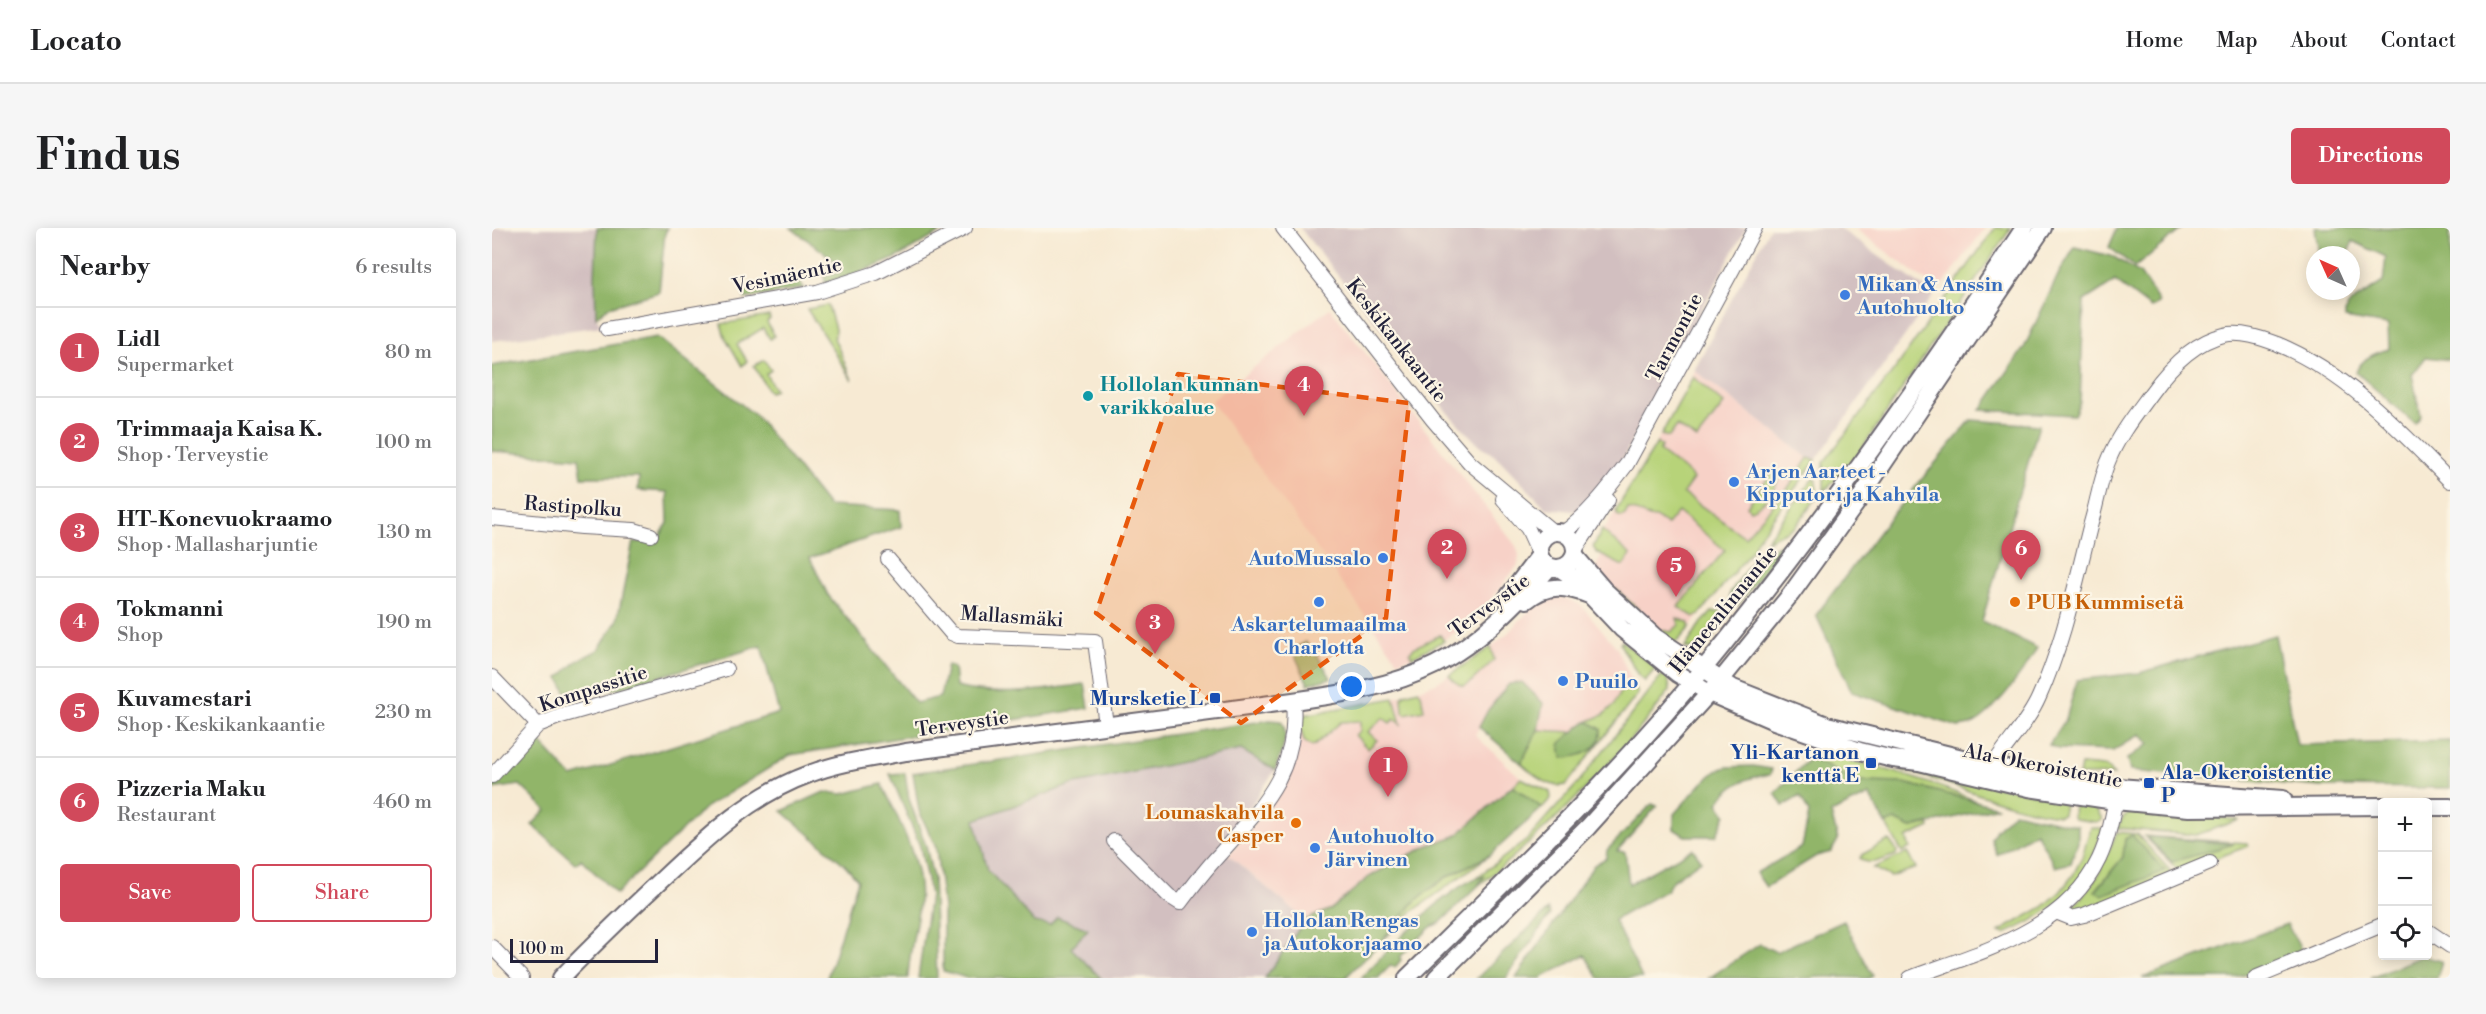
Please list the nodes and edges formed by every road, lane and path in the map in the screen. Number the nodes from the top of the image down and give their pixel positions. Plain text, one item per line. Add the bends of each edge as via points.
1 (965, 228) edge
2 (1283, 228) edge
3 (1755, 228) edge
4 (2024, 228) edge
5 (2043, 228) edge
6 (608, 329) dead end
7 (1627, 464) junction
8 (1483, 474) junction
9 (2450, 481) edge
10 (492, 518) edge
11 (1558, 533) junction
12 (651, 535) dead end
13 (1574, 553) junction
14 (888, 559) dead end
15 (1547, 560) junction
16 (1590, 596) junction
17 (1443, 660) junction
18 (726, 669) dead end
19 (1697, 675) junction
20 (492, 677) edge
21 (1721, 680) junction
22 (1709, 693) junction
23 (1293, 701) junction
24 (538, 725) junction
25 (1106, 725) junction
26 (1990, 771) junction
27 (492, 776) edge
28 (2116, 794) junction
29 (2378, 806) edge
30 (2432, 807) edge
31 (2450, 807) edge
32 (1114, 841) dead end
33 (2210, 863) dead end
34 (2056, 912) junction
35 (2378, 927) edge
36 (2432, 934) edge
37 (2450, 946) edge
38 (492, 948) edge
39 (522, 978) edge
40 (561, 978) edge
41 (1407, 978) edge
42 (1436, 978) edge
43 (1910, 978) edge
44 (2255, 978) edge

1 - 6 street, Vesimäentie via 876,273 817,292
2 - 8 street, Keskikankaantie via 1433,420
3 - 7 street, Tarmontie
4 - 19 main road, Hämeenlinnantie via 1839,496
5 - 21 main road via 1858,501 1791,594
7 - 11 street, Tarmontie via 1581,520
7 - 13 street, Tarmontie via 1621,480
8 - 11 street, Keskikankaantie
8 - 15 street, Keskikankaantie via 1528,529
9 - 26 street via 2380,410 2324,367 2273,342 2244,335 2225,334 2201,344 2157,384 2125,429 2108,462 2043,689 2019,732
10 - 12 street, Rastipolku via 634,530
11 - 13 main road via 1572,540
11 - 15 main road via 1541,541
13 - 15 main road via 1569,564
13 - 19 main road via 1632,619
14 - 25 street, Mallasmäki via 951,633 958,636 1095,641
15 - 16 main road, Keskikankaantie via 1574,578
15 - 17 main road, Terveystie
16 - 17 main road, Terveystie via 1571,588 1544,588 1491,634
16 - 19 main road, Keskikankaantie via 1622,629
17 - 23 main road, Terveystie via 1388,683
18 - 24 street, Kompassitie
19 - 21 main road, Ala-Okeroistentie
19 - 22 main road, Ala-Okeroistentie
19 - 41 main road, Hämeenlinnantie via 1590,795
20 - 24 street
21 - 22 main road
21 - 26 main road, Ala-Okeroistentie via 1827,725
22 - 26 main road, Ala-Okeroistentie via 1850,748 1893,759
22 - 42 main road via 1588,827
23 - 25 main road, Terveystie
23 - 32 street via 1291,745 1271,794 1180,903
24 - 27 street, Kompassitie
25 - 40 main road, Terveystie via 844,762 807,774 744,808 719,827
26 - 28 main road, Ala-Okeroistentie via 2028,774
28 - 29 main road, Ala-Okeroistentie
28 - 34 street via 2100,858 2078,890
30 - 31 main road
33 - 34 street via 2085,915 2071,918
34 - 43 street via 2029,931
35 - 44 street
36 - 37 street
38 - 39 street

